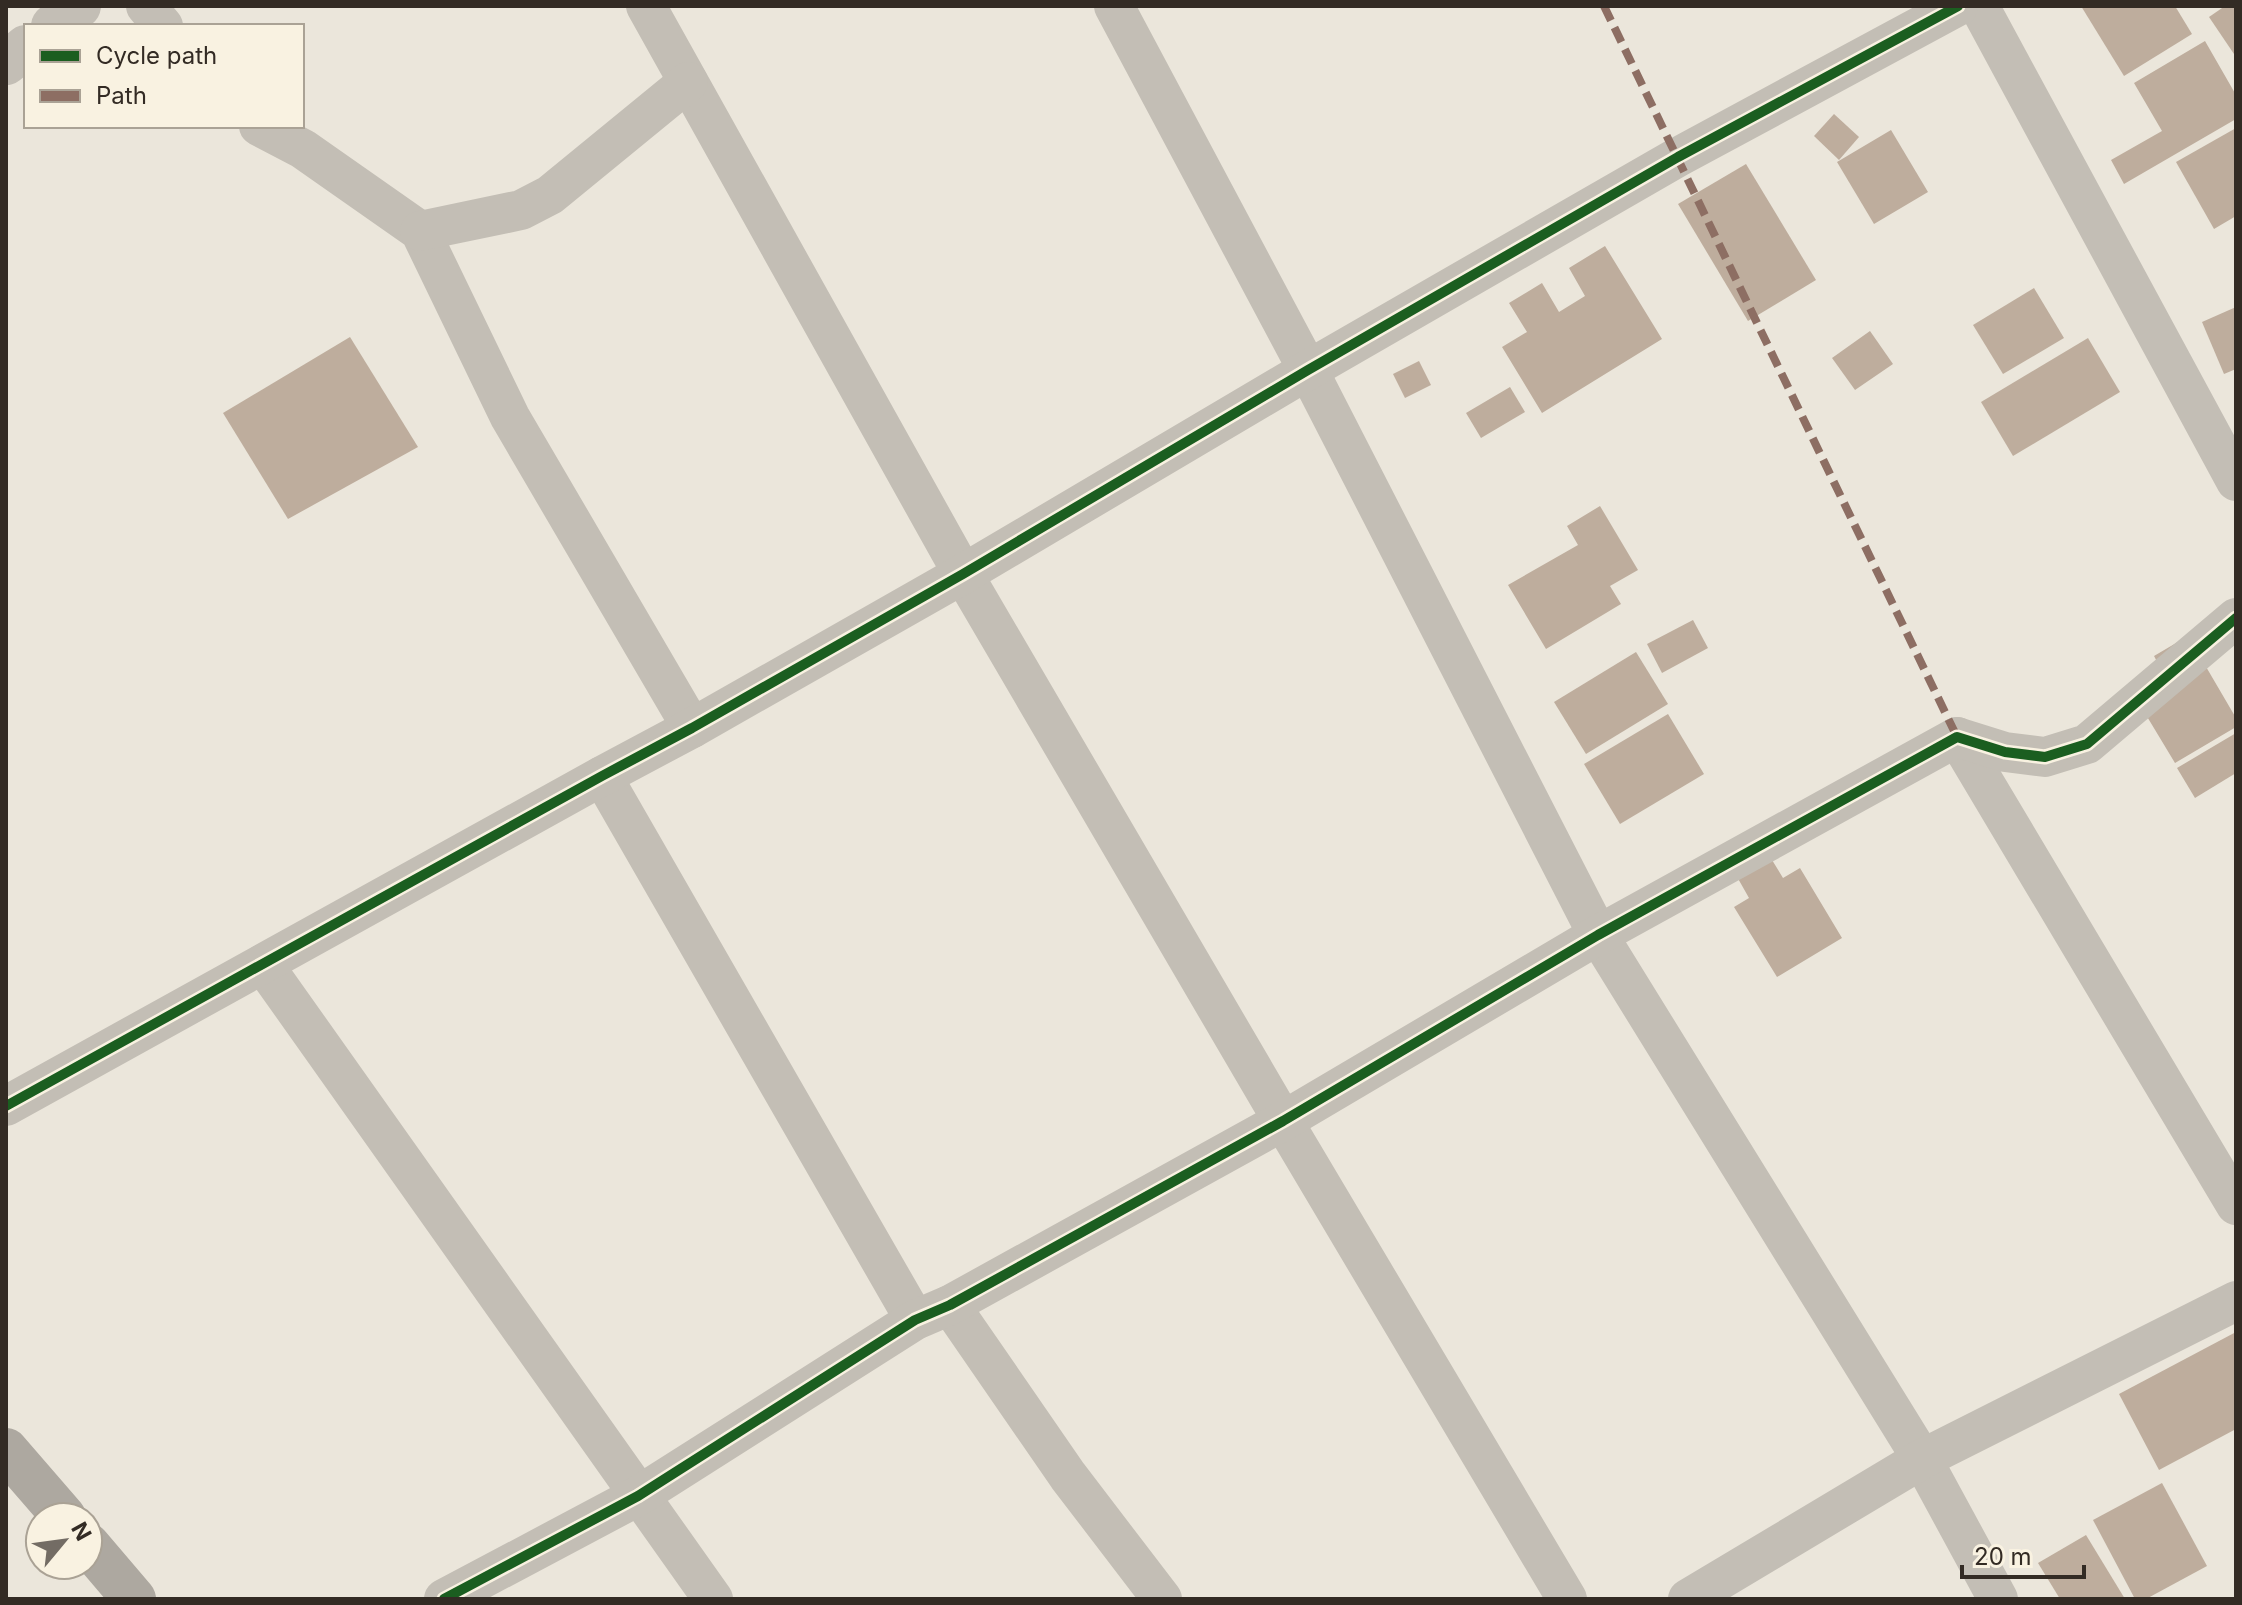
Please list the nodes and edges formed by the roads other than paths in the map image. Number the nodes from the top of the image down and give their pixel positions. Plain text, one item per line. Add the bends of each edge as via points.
1 (79, 6) edge
2 (146, 6) edge
3 (646, 6) edge
4 (1114, 6) edge
5 (1958, 6) edge
6 (1979, 6) edge
7 (56, 24) edge
8 (161, 24) edge
9 (24, 49) edge
10 (6, 63) edge
11 (688, 82) junction
12 (263, 128) edge
13 (420, 231) junction
14 (1308, 370) junction
15 (2236, 481) edge
16 (963, 574) junction
17 (2236, 618) edge
18 (692, 728) junction
19 (1957, 737) junction
20 (602, 776) junction
21 (1598, 935) junction
22 (263, 964) junction
23 (6, 1106) edge
24 (1283, 1121) junction
25 (2236, 1205) edge
26 (2236, 1301) edge
27 (933, 1312) junction
28 (6, 1450) edge
29 (1922, 1459) junction
30 (638, 1496) junction
31 (50, 1501) edge
32 (104, 1564) edge
33 (134, 1599) edge
34 (444, 1599) edge
35 (713, 1599) edge
36 (1162, 1599) edge
37 (1567, 1599) edge
38 (1688, 1599) edge
39 (1998, 1599) edge

1 - 7 street
2 - 8 street
3 - 11 street
4 - 14 street
5 - 14 street via 1678,157
6 - 15 street
9 - 10 street
11 - 13 street via 550,195 521,210
11 - 16 street
12 - 13 street via 303,149
13 - 18 street via 510,417
14 - 16 street
14 - 21 street
16 - 18 street
16 - 24 street
17 - 19 street via 2087,744 2045,757
18 - 20 street
19 - 21 street
19 - 25 street
20 - 22 street
20 - 27 street
21 - 24 street
21 - 29 street
22 - 23 street
22 - 30 street
24 - 27 street
24 - 37 street
26 - 29 street
27 - 30 street
27 - 36 street
28 - 31 highway
29 - 38 street
29 - 39 street
30 - 34 street
30 - 35 street
32 - 33 highway

